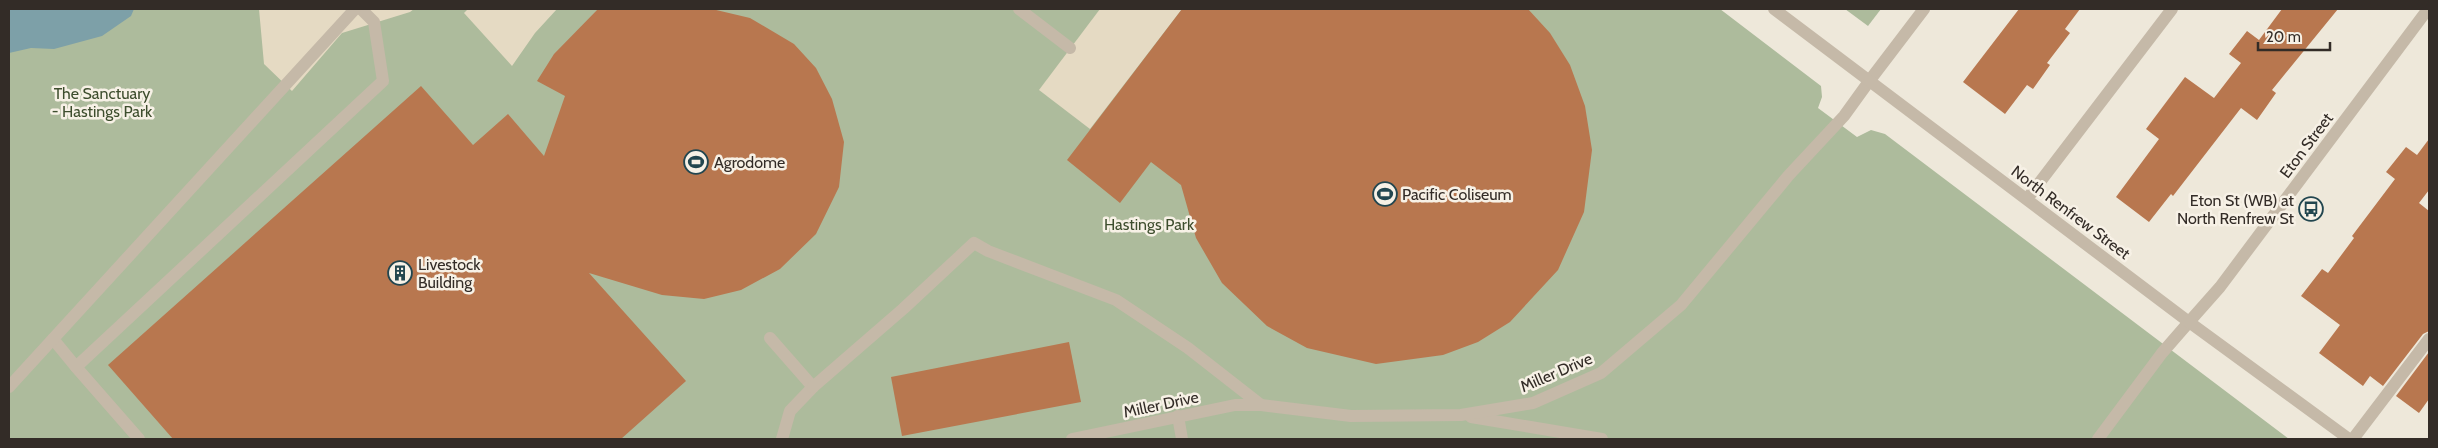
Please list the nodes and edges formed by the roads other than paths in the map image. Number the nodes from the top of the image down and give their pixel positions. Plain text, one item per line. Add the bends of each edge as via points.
1 (355, 9) edge
2 (361, 9) edge
3 (1019, 9) edge
4 (1774, 9) edge
5 (1924, 9) edge
6 (2172, 9) edge
7 (2428, 9) edge
8 (1070, 48) dead end
9 (1870, 80) junction
10 (2027, 199) junction
11 (2189, 322) junction
12 (770, 338) dead end
13 (2429, 338) edge
14 (53, 339) junction
15 (76, 366) junction
16 (9, 387) edge
17 (813, 387) junction
18 (1261, 405) junction
19 (1462, 415) junction
20 (1178, 416) junction
21 (139, 439) edge
22 (782, 439) edge
23 (1072, 439) edge
24 (1182, 439) edge
25 (1602, 439) edge
26 (2098, 439) edge
27 (2349, 439) edge
28 (2353, 439) edge

1 - 14 street
2 - 15 street via 374,22 383,81
3 - 8 street
4 - 9 street, North Renfrew Street
5 - 9 street, Miller Drive
6 - 10 street
7 - 11 street, Eton Street via 2220,286
9 - 10 street, North Renfrew Street
9 - 19 street, Miller Drive via 1844,116 1789,175 1681,305 1601,373 1533,403
10 - 11 street, North Renfrew Street
11 - 26 street, Eton Street
11 - 27 street, North Renfrew Street
12 - 17 street
13 - 28 street
14 - 15 street
14 - 16 street
15 - 21 street
17 - 18 street via 974,243 1116,300 1188,348
17 - 22 street via 790,411
18 - 19 street, Miller Drive via 1351,416
18 - 20 street, Miller Drive via 1235,405
19 - 25 street
20 - 23 street, Miller Drive
20 - 24 street

